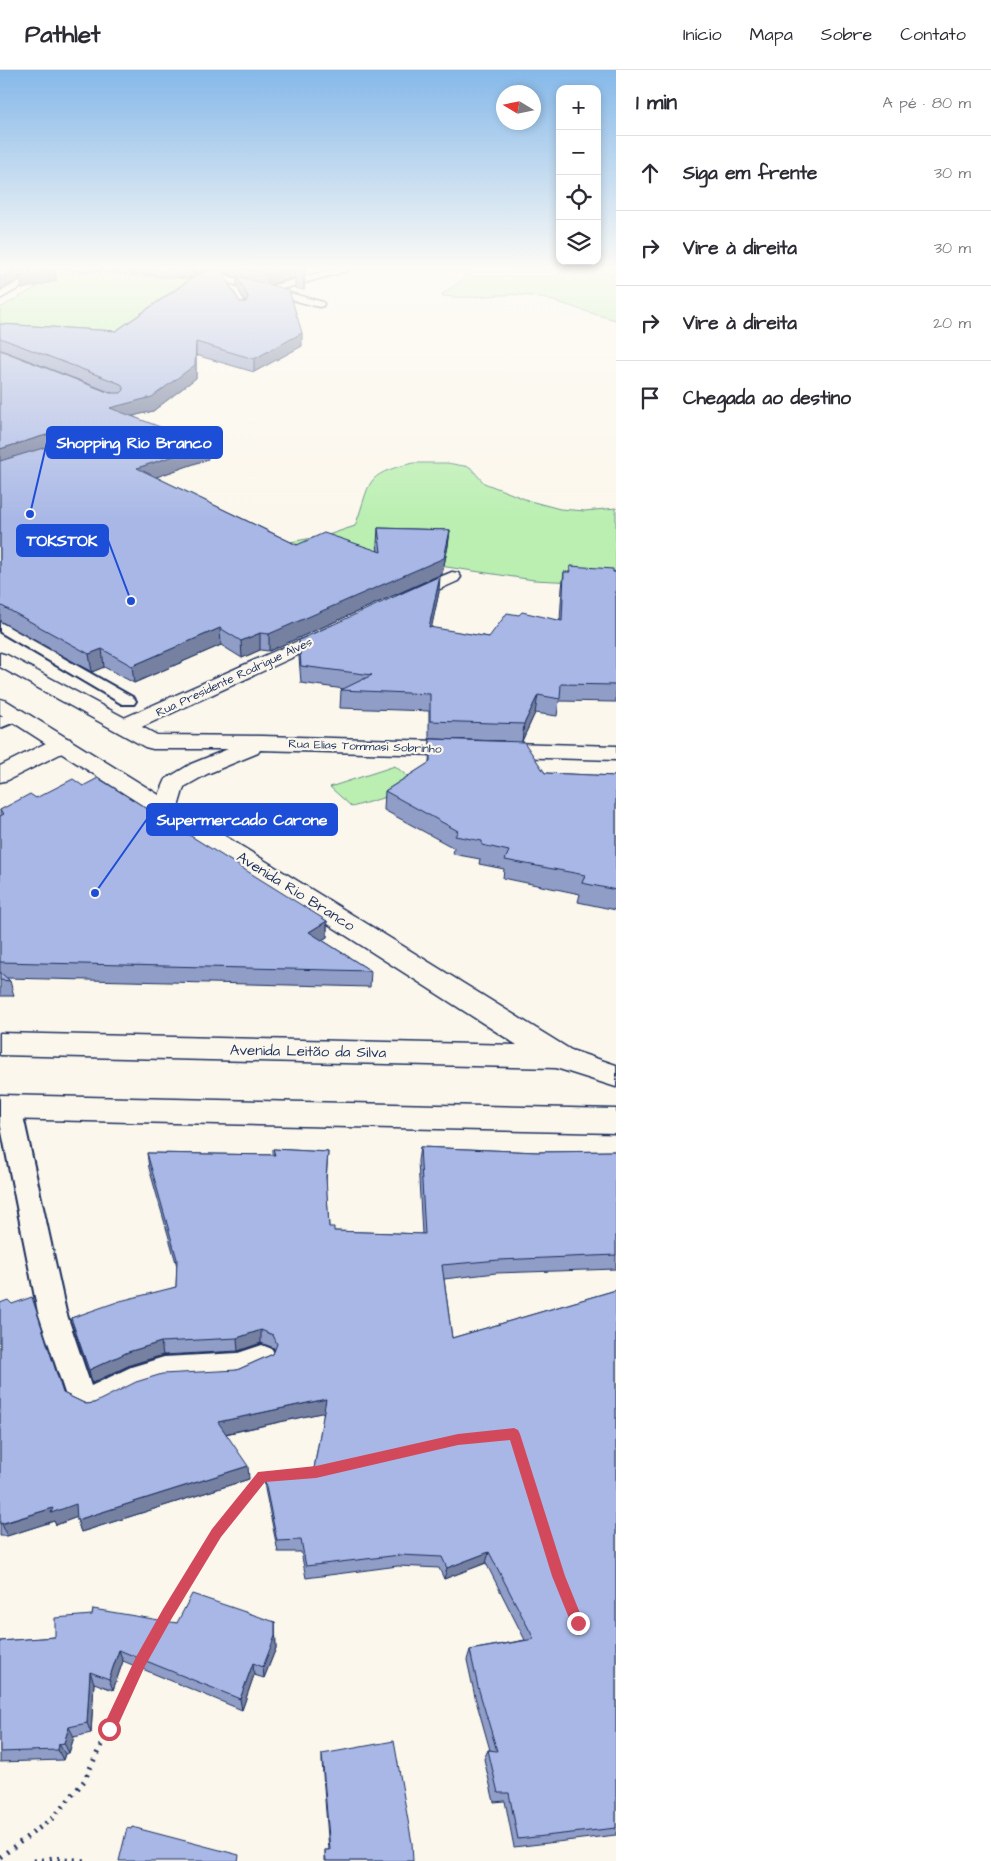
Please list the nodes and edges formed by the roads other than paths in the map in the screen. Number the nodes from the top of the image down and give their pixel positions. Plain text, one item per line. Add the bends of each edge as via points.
1 (452, 577) dead end
2 (388, 606) edge
3 (352, 622) edge
4 (0, 626) edge
5 (0, 659) edge
6 (104, 687) junction
7 (76, 701) junction
8 (128, 701) dead end
9 (5, 715) edge
10 (126, 726) junction
11 (263, 743) junction
12 (62, 744) junction
13 (613, 753) edge
14 (0, 775) edge
15 (166, 809) junction
16 (464, 997) junction
17 (0, 1044) edge
18 (444, 1054) junction
19 (560, 1058) junction
20 (616, 1059) edge
21 (616, 1076) edge
22 (5, 1107) edge
23 (616, 1121) edge
24 (262, 1358) edge

1 - 2 street
3 - 10 street, Rua Presidente Rodrigue Alves
4 - 6 lane
5 - 7 street
6 - 7 lane
6 - 8 lane
7 - 10 street
9 - 12 street, Avenida Rio Branco
10 - 11 street, Rua Elias Tommasi Sobrinho via 153,742
11 - 13 street, Rua Elias Tommasi Sobrinho
11 - 15 street via 198,769 174,784
12 - 14 street
12 - 15 street, Avenida Rio Branco
15 - 16 street, Avenida Rio Branco
16 - 18 street, Avenida Rio Branco via 475,1007 479,1031 459,1050
16 - 19 street, Avenida Rio Branco
17 - 18 street, Avenida Leitão da Silva
18 - 19 street, Avenida Leitão da Silva
19 - 20 street, Avenida Leitão da Silva
19 - 21 street
22 - 23 street
22 - 24 lane via 52,1312 79,1395 89,1401 97,1400 130,1381 164,1371 238,1367

